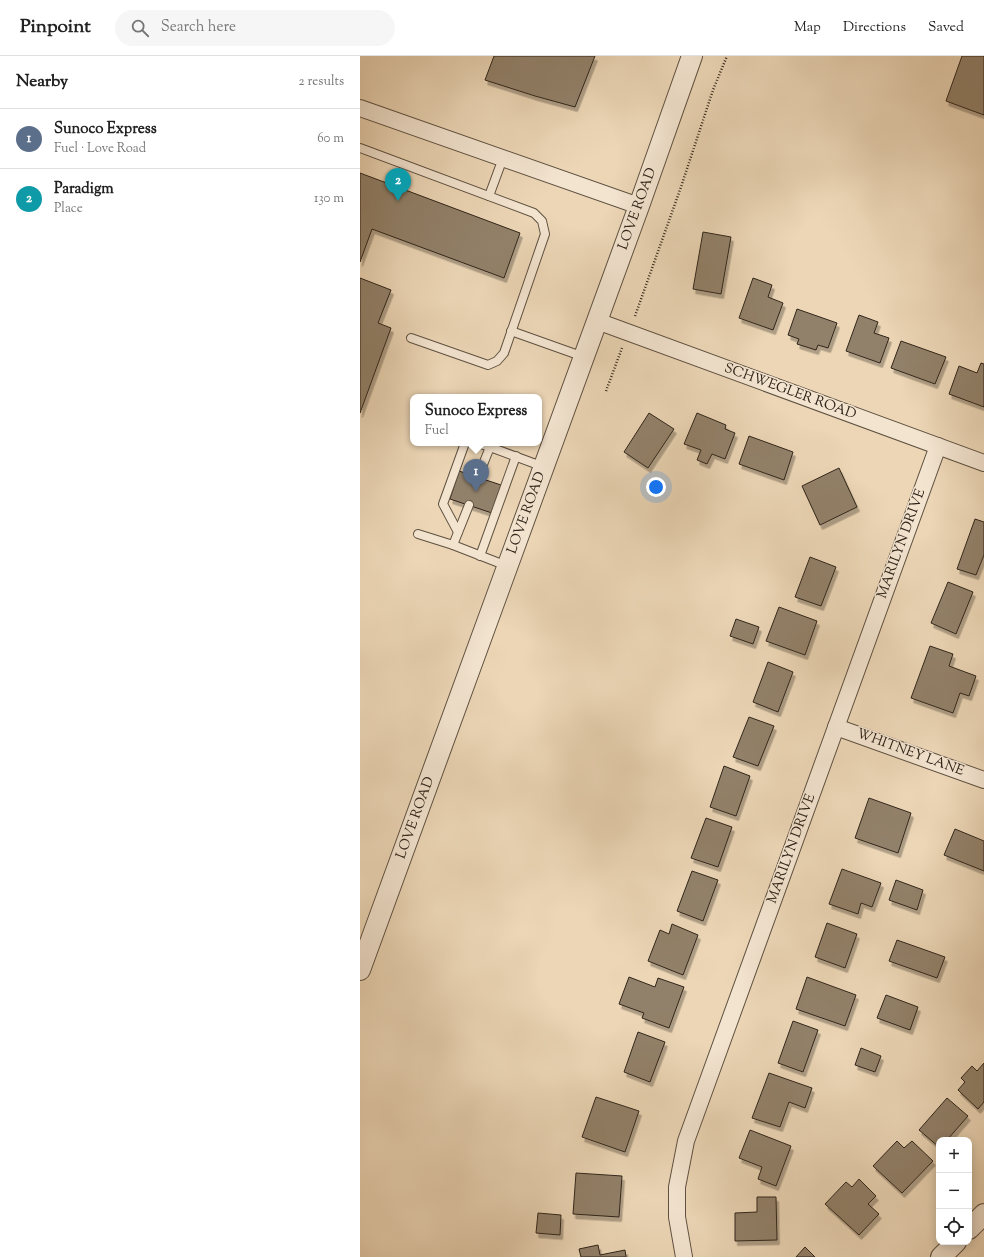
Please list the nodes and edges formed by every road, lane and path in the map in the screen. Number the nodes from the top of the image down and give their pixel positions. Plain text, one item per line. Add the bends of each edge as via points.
1 (692, 56) edge
2 (726, 56) edge
3 (360, 108) edge
4 (360, 148) edge
5 (503, 158) junction
6 (489, 196) junction
7 (639, 206) junction
8 (597, 321) junction
9 (511, 331) junction
10 (628, 332) junction
11 (411, 338) dead end
12 (584, 357) junction
13 (606, 391) dead end
14 (464, 446) edge
15 (487, 446) edge
16 (938, 446) junction
17 (490, 447) junction
18 (516, 456) junction
19 (984, 463) edge
20 (544, 467) junction
21 (478, 477) dead end
22 (469, 505) dead end
23 (458, 532) junction
24 (418, 534) dead end
25 (453, 545) junction
26 (480, 556) junction
27 (508, 566) junction
28 (836, 727) junction
29 (984, 780) edge
30 (360, 970) edge
31 (984, 1214) edge
32 (972, 1226) edge
33 (953, 1245) edge
34 (684, 1257) edge
35 (941, 1257) edge

1 - 7 street, LOVE ROAD
2 - 10 path
3 - 5 street
4 - 6 lane
5 - 6 lane
5 - 7 street
6 - 9 lane via 534,213 542,221 545,234
7 - 8 street, LOVE ROAD
8 - 10 street, SCHWEGLER ROAD
8 - 12 street, LOVE ROAD
9 - 11 lane via 504,353 497,361 488,365
9 - 12 lane
10 - 13 path
10 - 16 street, SCHWEGLER ROAD
12 - 20 street, LOVE ROAD
14 - 23 lane via 442,504
15 - 17 lane
16 - 19 street, SCHWEGLER ROAD
16 - 28 street, MARILYN DRIVE
17 - 18 lane
17 - 21 lane
18 - 20 lane
18 - 26 lane
20 - 27 street, LOVE ROAD
22 - 23 lane
23 - 25 lane
24 - 25 lane
25 - 26 lane
26 - 27 lane
27 - 30 street, LOVE ROAD
28 - 29 street, WHITNEY LANE
28 - 34 street, MARILYN DRIVE via 686,1140 677,1187 676,1218
31 - 32 street
33 - 35 street

